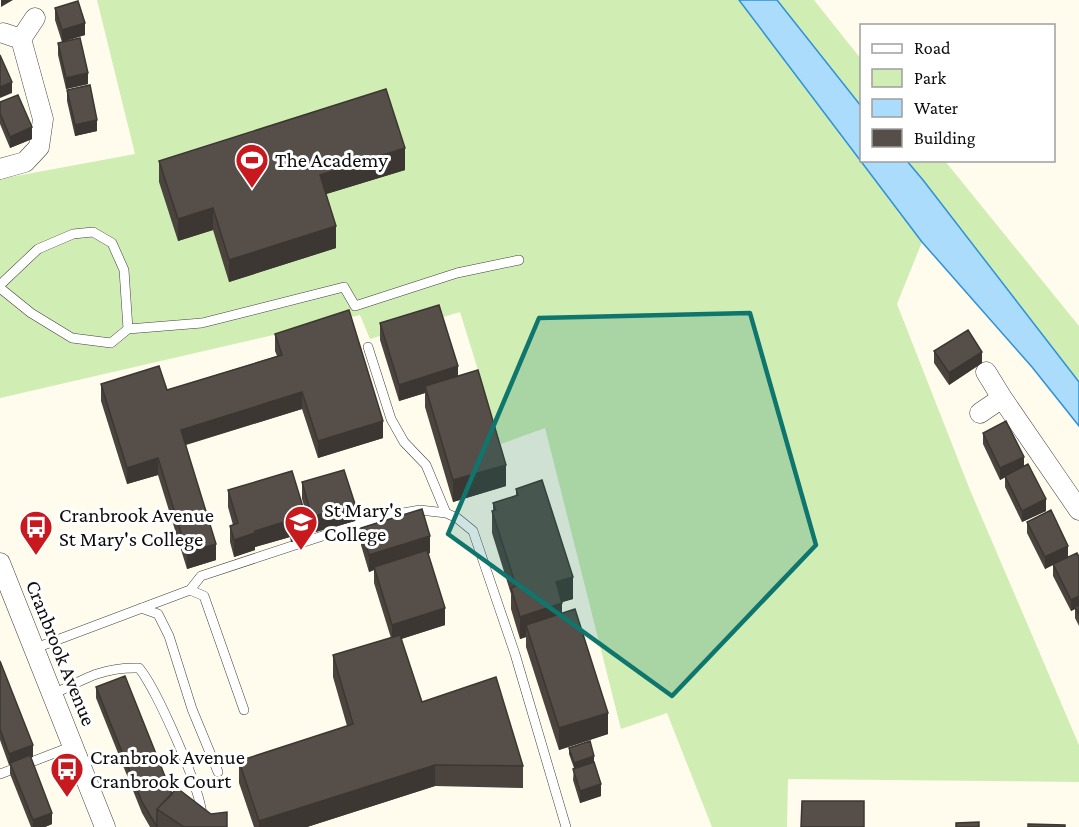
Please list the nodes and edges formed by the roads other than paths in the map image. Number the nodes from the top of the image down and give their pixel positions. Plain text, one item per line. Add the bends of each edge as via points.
1 (35, 18) dead end
2 (0, 169) edge
3 (519, 261) dead end
4 (0, 287) edge
5 (128, 329) junction
6 (368, 347) dead end
7 (986, 372) dead end
8 (1002, 399) junction
9 (980, 413) dead end
10 (1079, 510) edge
11 (446, 513) junction
12 (0, 563) edge
13 (190, 590) junction
14 (141, 608) junction
15 (33, 649) junction
16 (52, 694) junction
17 (244, 710) dead end
18 (73, 746) junction
19 (218, 772) dead end
20 (0, 774) edge
21 (201, 822) edge
22 (105, 827) edge
23 (566, 827) edge

1 - 2 street via 12,36 43,119 39,147 25,162
3 - 5 lane via 457,273 355,306 344,287 202,323
4 - 5 lane via 31,313 72,338 111,343
4 - 5 lane via 38,249 73,234 93,232 112,243 124,270
6 - 11 lane via 391,419 404,442 426,465
7 - 8 street
8 - 9 street
8 - 10 street
11 - 13 lane via 420,510 380,517 201,576
11 - 23 lane via 473,531 515,654
12 - 15 street, Cranbrook Avenue
13 - 14 lane
13 - 17 lane via 204,596
14 - 15 lane
14 - 19 lane via 158,614 169,636 192,709
15 - 16 street, Cranbrook Avenue
16 - 18 street, Cranbrook Avenue
16 - 21 lane via 99,672 139,668 147,677 192,779
18 - 20 lane
18 - 22 street, Cranbrook Avenue

